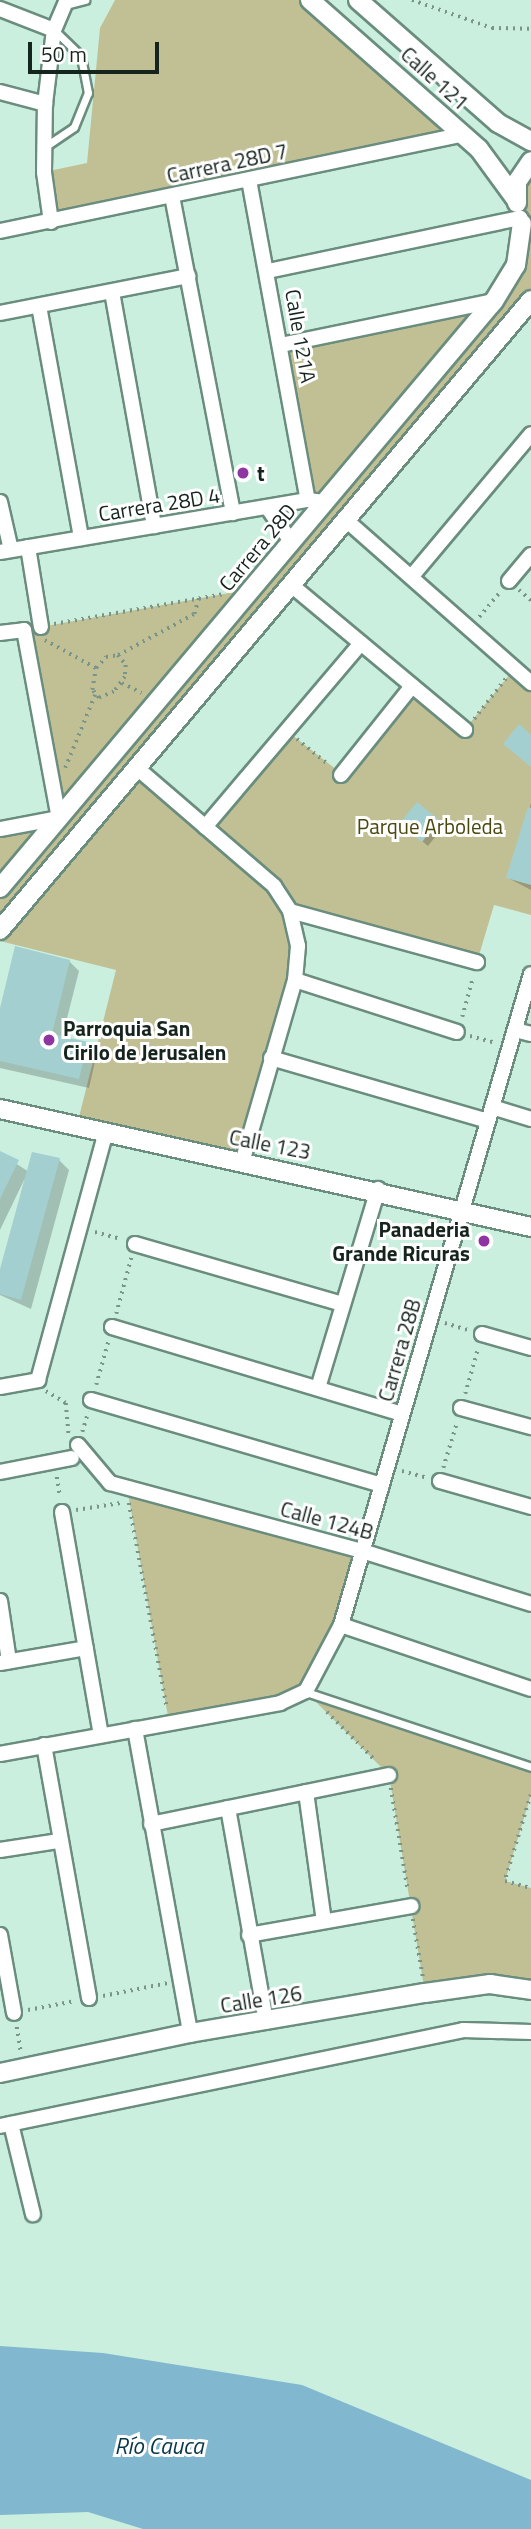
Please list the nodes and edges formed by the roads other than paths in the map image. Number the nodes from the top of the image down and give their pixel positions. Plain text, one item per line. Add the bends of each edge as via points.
1 (85, 0) edge
2 (310, 0) edge
3 (358, 0) edge
4 (66, 2) edge
5 (0, 9) edge
6 (54, 30) junction
7 (0, 92) edge
8 (45, 104) junction
9 (463, 134) junction
10 (531, 141) edge
11 (43, 148) junction
12 (531, 161) edge
13 (249, 180) junction
14 (172, 196) junction
15 (520, 214) junction
16 (51, 222) junction
17 (0, 231) edge
18 (531, 239) edge
19 (268, 271) junction
20 (188, 276) junction
21 (112, 292) junction
22 (531, 300) edge
23 (494, 301) junction
24 (39, 306) junction
25 (0, 313) edge
26 (281, 345) junction
27 (531, 434) edge
28 (316, 501) junction
29 (0, 502) edge
30 (267, 507) junction
31 (233, 513) junction
32 (346, 520) junction
33 (154, 526) junction
34 (80, 538) junction
35 (290, 540) junction
36 (28, 547) junction
37 (5, 551) edge
38 (531, 555) edge
39 (412, 576) junction
40 (509, 582) road end
41 (290, 584) junction
42 (41, 627) road end
43 (0, 633) edge
44 (361, 643) junction
45 (531, 683) edge
46 (412, 686) junction
47 (465, 730) road end
48 (137, 768) junction
49 (341, 775) road end
50 (59, 818) junction
51 (205, 827) junction
52 (0, 829) edge
53 (0, 888) edge
54 (290, 911) junction
55 (0, 930) edge
56 (477, 962) road end
57 (531, 974) edge
58 (295, 980) junction
59 (515, 1030) junction
60 (457, 1032) road end
61 (531, 1034) edge
62 (271, 1058) junction
63 (0, 1110) edge
64 (490, 1114) junction
65 (531, 1119) edge
66 (105, 1135) junction
67 (242, 1162) junction
68 (378, 1189) junction
69 (462, 1210) junction
70 (531, 1227) edge
71 (135, 1244) dead end
72 (343, 1304) junction
73 (112, 1327) dead end
74 (482, 1334) dead end
75 (531, 1348) edge
76 (0, 1387) edge
77 (318, 1388) junction
78 (91, 1400) dead end
79 (461, 1408) dead end
80 (402, 1414) junction
81 (531, 1427) edge
82 (0, 1472) edge
83 (440, 1481) dead end
84 (382, 1485) junction
85 (531, 1507) edge
86 (62, 1512) road end
87 (362, 1551) junction
88 (0, 1601) edge
89 (531, 1604) edge
90 (341, 1625) junction
91 (86, 1648) junction
92 (5, 1662) edge
93 (531, 1689) edge
94 (306, 1692) junction
95 (135, 1729) junction
96 (101, 1735) junction
97 (44, 1745) junction
98 (0, 1754) edge
99 (531, 1767) edge
100 (389, 1775) road end
101 (306, 1792) junction
102 (228, 1808) junction
103 (151, 1824) junction
104 (59, 1841) junction
105 (0, 1850) edge
106 (411, 1906) road end
107 (324, 1921) junction
108 (0, 1935) edge
109 (249, 1935) junction
110 (531, 1990) edge
111 (89, 1998) dead end
112 (14, 2013) dead end
113 (265, 2022) junction
114 (531, 2032) edge
115 (190, 2034) junction
116 (0, 2073) edge
117 (6, 2125) edge
118 (33, 2214) dead end

1 - 4 lane
2 - 9 street, Calle 121
3 - 10 street, Calle 121 via 498,123
4 - 6 street
5 - 6 street
6 - 8 street
6 - 11 lane via 81,56 89,93 74,127
7 - 8 street
8 - 11 street
9 - 13 street, Carrera 28D 7
9 - 15 street, Calle 121 via 493,165
11 - 16 street
12 - 15 street, Carrera 28D via 517,183
13 - 14 street, Carrera 28D 7
13 - 19 street, Calle 121A
14 - 16 street, Carrera 28D 7
14 - 20 street
15 - 18 street, Calle 121
15 - 19 street
15 - 23 street, Carrera 28D via 516,265
16 - 17 street, Carrera 28D 7
19 - 26 street, Calle 121A
20 - 21 street
20 - 31 street
21 - 24 street
21 - 33 street
22 - 32 street
23 - 26 street
23 - 28 street, Carrera 28D
24 - 25 street
24 - 34 street
26 - 28 street, Calle 121A
27 - 39 street
28 - 30 street, Carrera 28D 4
28 - 35 street, Carrera 28D
29 - 37 street
30 - 31 street, Carrera 28D 4
30 - 35 street
31 - 33 street, Carrera 28D 4
32 - 39 street
32 - 41 street
33 - 34 street, Carrera 28D 4
34 - 36 street, Carrera 28D 4
35 - 50 street, Carrera 28D
36 - 37 street, Carrera 28D 4
36 - 42 street
38 - 40 street
39 - 45 street
41 - 44 street
41 - 48 street
43 - 50 street via 24,630
44 - 46 street
44 - 51 street
46 - 47 street
46 - 49 street
48 - 51 street
48 - 55 street
50 - 52 street
50 - 53 street, Carrera 28D
51 - 54 street via 274,886
54 - 56 street
54 - 58 street via 298,946
57 - 59 street, Carrera 28B
58 - 60 street
58 - 62 street
59 - 61 street
59 - 64 street, Carrera 28B
62 - 64 street
62 - 67 street
63 - 66 street, Calle 123
64 - 65 street
64 - 69 street, Carrera 28B
66 - 67 street, Calle 123
66 - 76 street via 38,1380
67 - 68 street, Calle 123
68 - 69 street, Calle 123
68 - 72 street
69 - 70 street, Calle 123
69 - 80 street, Carrera 28B
71 - 72 street
72 - 77 street
73 - 77 street
74 - 75 street
77 - 80 street
78 - 84 street
79 - 81 street
80 - 84 street, Carrera 28B
82 - 87 street, Calle 124B via 54,1461 74,1449 110,1483
83 - 85 street
84 - 87 street, Carrera 28B
86 - 91 street
87 - 89 street, Calle 124B
87 - 90 street, Carrera 28B
88 - 92 street
90 - 93 street
90 - 94 street, Carrera 28B
91 - 92 street
91 - 96 street
94 - 95 street via 280,1703
94 - 99 lane
95 - 96 street
95 - 103 street
96 - 97 street
97 - 98 street
97 - 104 street
100 - 101 street
101 - 102 street
101 - 107 street
102 - 103 street
102 - 109 street
103 - 115 street
104 - 105 street
104 - 111 street
106 - 107 street
107 - 109 street
108 - 112 street
109 - 113 street
110 - 113 street, Calle 126 via 490,1984
113 - 115 street, Calle 126
114 - 117 street via 463,2030
115 - 116 street, Calle 126
117 - 118 street

